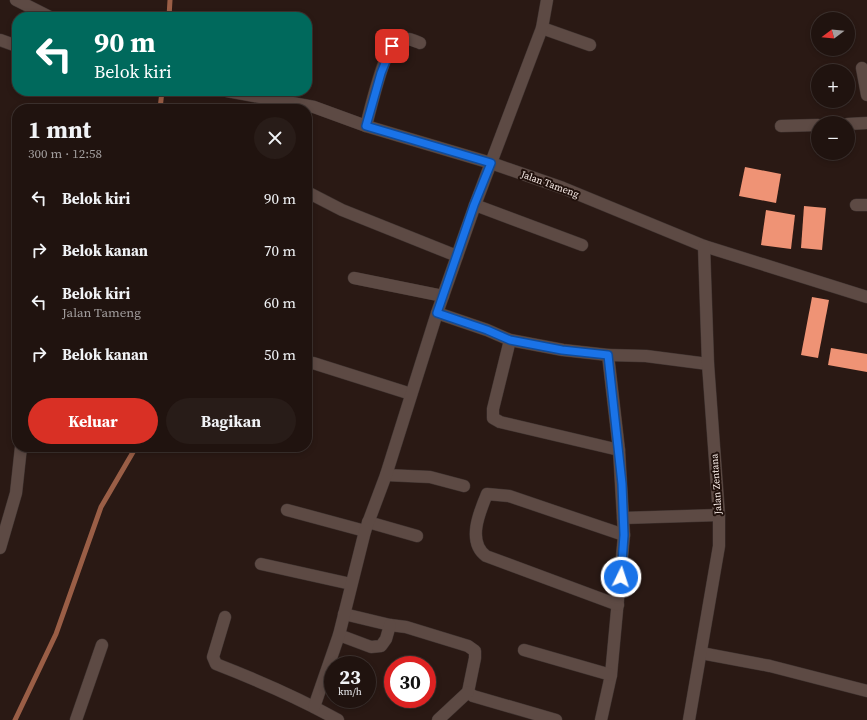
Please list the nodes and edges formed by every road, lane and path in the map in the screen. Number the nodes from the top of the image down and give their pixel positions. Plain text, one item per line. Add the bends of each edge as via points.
1 (16, 0) edge
2 (547, 0) edge
3 (40, 12) edge
4 (542, 28) junction
5 (0, 40) edge
6 (420, 43) dead end
7 (12, 44) edge
8 (590, 45) dead end
9 (862, 68) dead end
10 (867, 95) edge
11 (253, 96) edge
12 (294, 104) edge
13 (312, 108) edge
14 (867, 123) edge
15 (855, 124) edge
16 (811, 125) edge
17 (366, 126) junction
18 (781, 126) dead end
19 (491, 163) junction
20 (312, 195) edge
21 (474, 205) junction
22 (582, 245) dead end
23 (704, 246) junction
24 (458, 256) junction
25 (354, 278) dead end
26 (443, 296) junction
27 (867, 298) edge
28 (437, 313) junction
29 (510, 340) junction
30 (608, 355) junction
31 (313, 363) dead end
32 (708, 364) junction
33 (411, 394) junction
34 (619, 450) junction
35 (20, 452) edge
36 (386, 475) junction
37 (464, 486) dead end
38 (288, 510) dead end
39 (719, 515) junction
40 (623, 518) junction
41 (366, 526) junction
42 (624, 535) junction
43 (417, 536) dead end
44 (0, 548) edge
45 (261, 564) dead end
46 (351, 584) junction
47 (618, 605) junction
48 (344, 614) junction
49 (225, 617) dead end
50 (390, 625) junction
51 (338, 635) junction
52 (102, 645) dead end
53 (524, 650) dead end
54 (702, 653) junction
55 (611, 675) junction
56 (867, 691) edge
57 (468, 692) junction
58 (314, 707) junction
59 (76, 720) edge
60 (338, 720) edge
61 (438, 720) edge
62 (556, 720) edge
63 (601, 720) edge
64 (690, 720) edge

1 - 3 street
2 - 4 street
4 - 8 street
4 - 19 street
5 - 7 street
6 - 17 street via 403,38 392,46 381,73
9 - 10 street
11 - 12 street, Jalan Tameng
13 - 17 street, Jalan Tameng
14 - 15 street
16 - 18 street
17 - 19 street, Jalan Tameng
19 - 21 street
19 - 23 street, Jalan Tameng via 563,188
20 - 24 street via 342,210
21 - 22 street
21 - 24 street
23 - 27 street, Jalan Tameng
23 - 32 street, Jalan Zentana
24 - 26 street
25 - 26 street
26 - 28 street
28 - 29 street
28 - 33 street
29 - 30 street via 562,350
29 - 34 street via 493,418 500,422
30 - 32 street via 646,356
30 - 34 street
31 - 33 street
32 - 39 street, Jalan Zentana
33 - 36 street
34 - 40 street
35 - 44 street via 16,493
36 - 37 street via 430,477
36 - 41 street
38 - 41 street
39 - 40 street
39 - 54 street, Jalan Zentana via 719,546
40 - 42 street
41 - 43 street
41 - 46 street
42 - 47 street
42 - 47 street via 508,496 487,494 480,511 476,538 480,552 486,556
45 - 46 street
46 - 48 street
47 - 55 street
48 - 50 street
48 - 51 street
49 - 58 street via 213,657 216,664
50 - 51 street via 385,643 381,646 371,646
50 - 57 street via 413,629 468,646 475,651
51 - 58 street
52 - 59 street
53 - 55 street
54 - 56 street via 770,666
54 - 64 street, Jalan Zentana
55 - 63 street
57 - 61 street
57 - 62 street via 473,696
58 - 60 street

